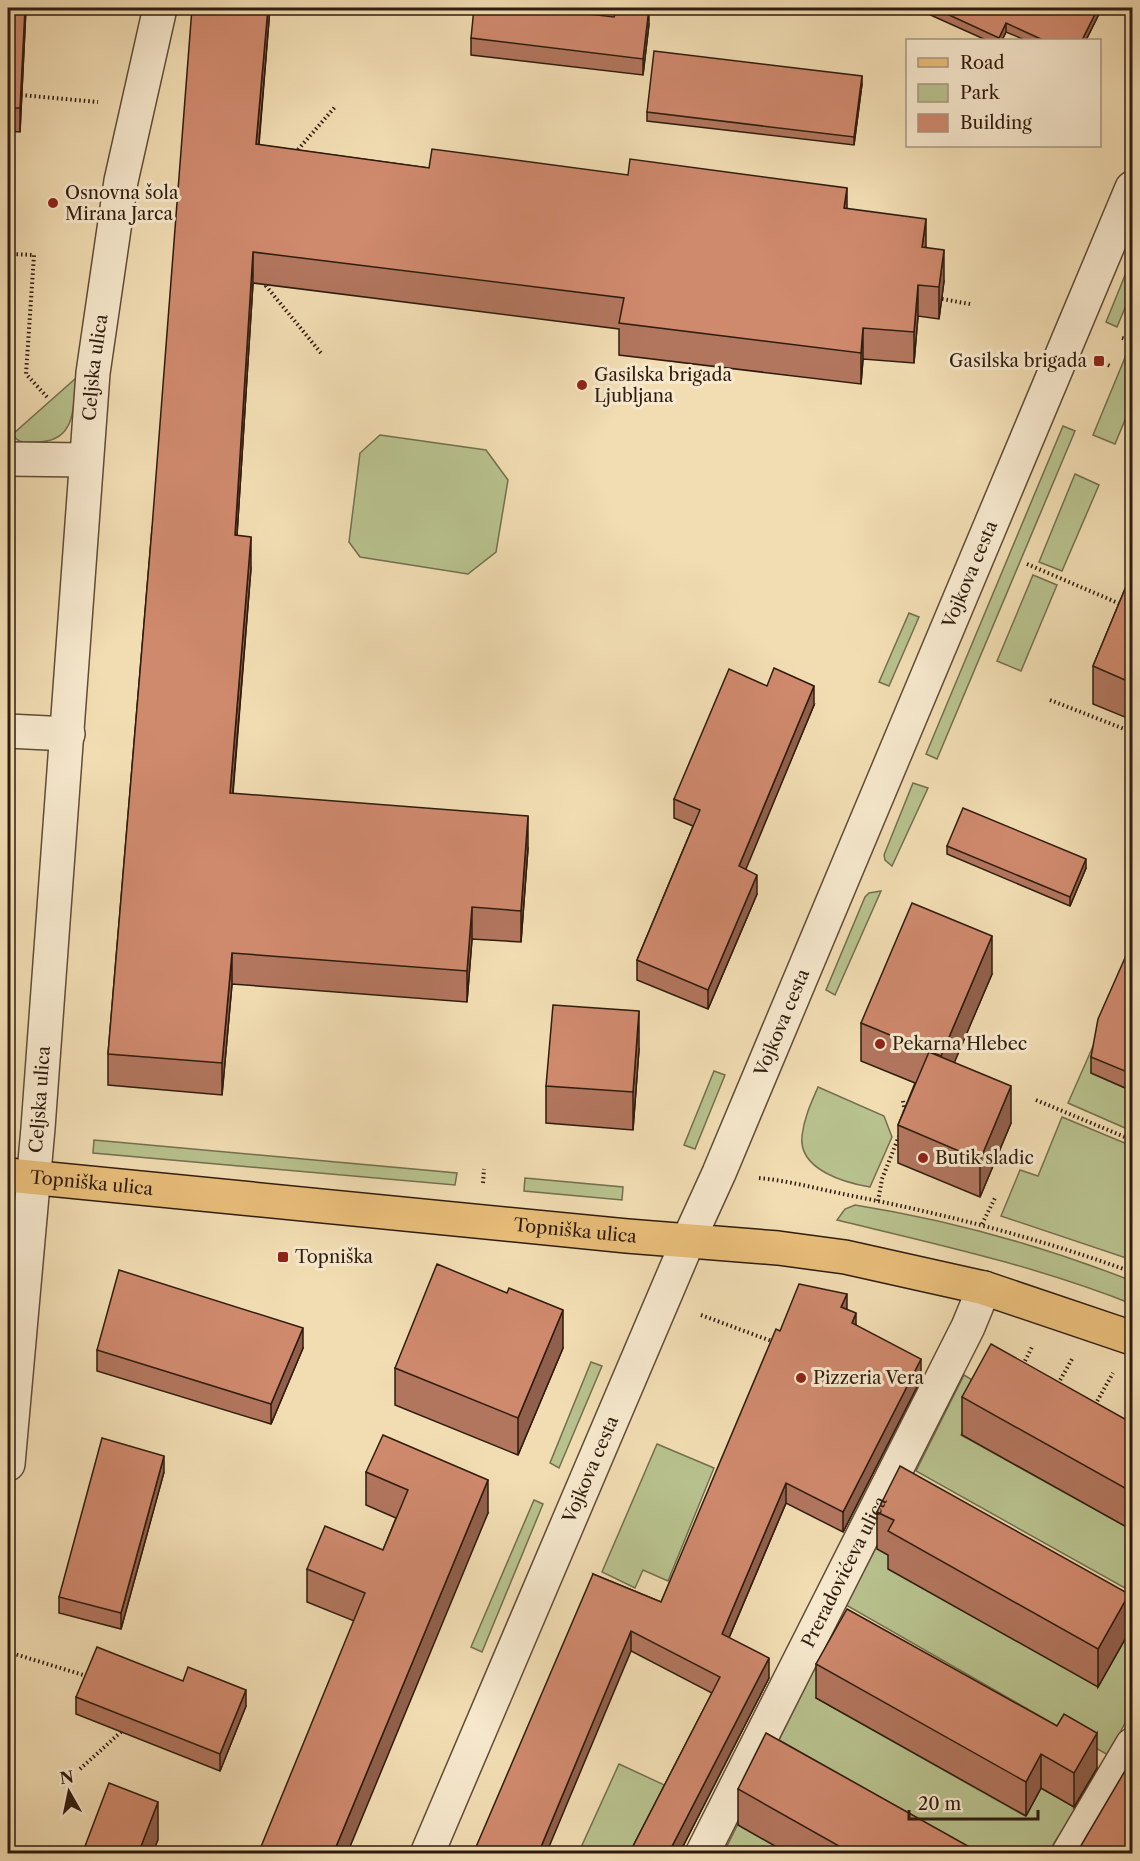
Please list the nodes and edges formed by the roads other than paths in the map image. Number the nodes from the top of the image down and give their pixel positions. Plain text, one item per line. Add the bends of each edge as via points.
1 (160, 8) edge
2 (1132, 188) edge
3 (8, 459) edge
4 (86, 460) junction
5 (8, 730) edge
6 (68, 734) junction
7 (20, 1177) edge
8 (688, 1241) junction
9 (984, 1288) junction
10 (1132, 1338) edge
11 (8, 1464) edge
12 (1132, 1745) edge
13 (427, 1854) edge
14 (702, 1854) edge
15 (1068, 1854) edge

1 - 4 street, Celjska ulica via 107,261
2 - 8 street, Vojkova cesta
3 - 4 street
4 - 6 street, Celjska ulica
5 - 6 street
6 - 7 street, Celjska ulica
7 - 8 main road, Topniška ulica
7 - 11 street, Celjska ulica
8 - 9 main road, Topniška ulica via 845,1257
8 - 13 street, Vojkova cesta
9 - 10 main road, Topniška ulica
9 - 14 street, Preradovićeva ulica
12 - 15 street

